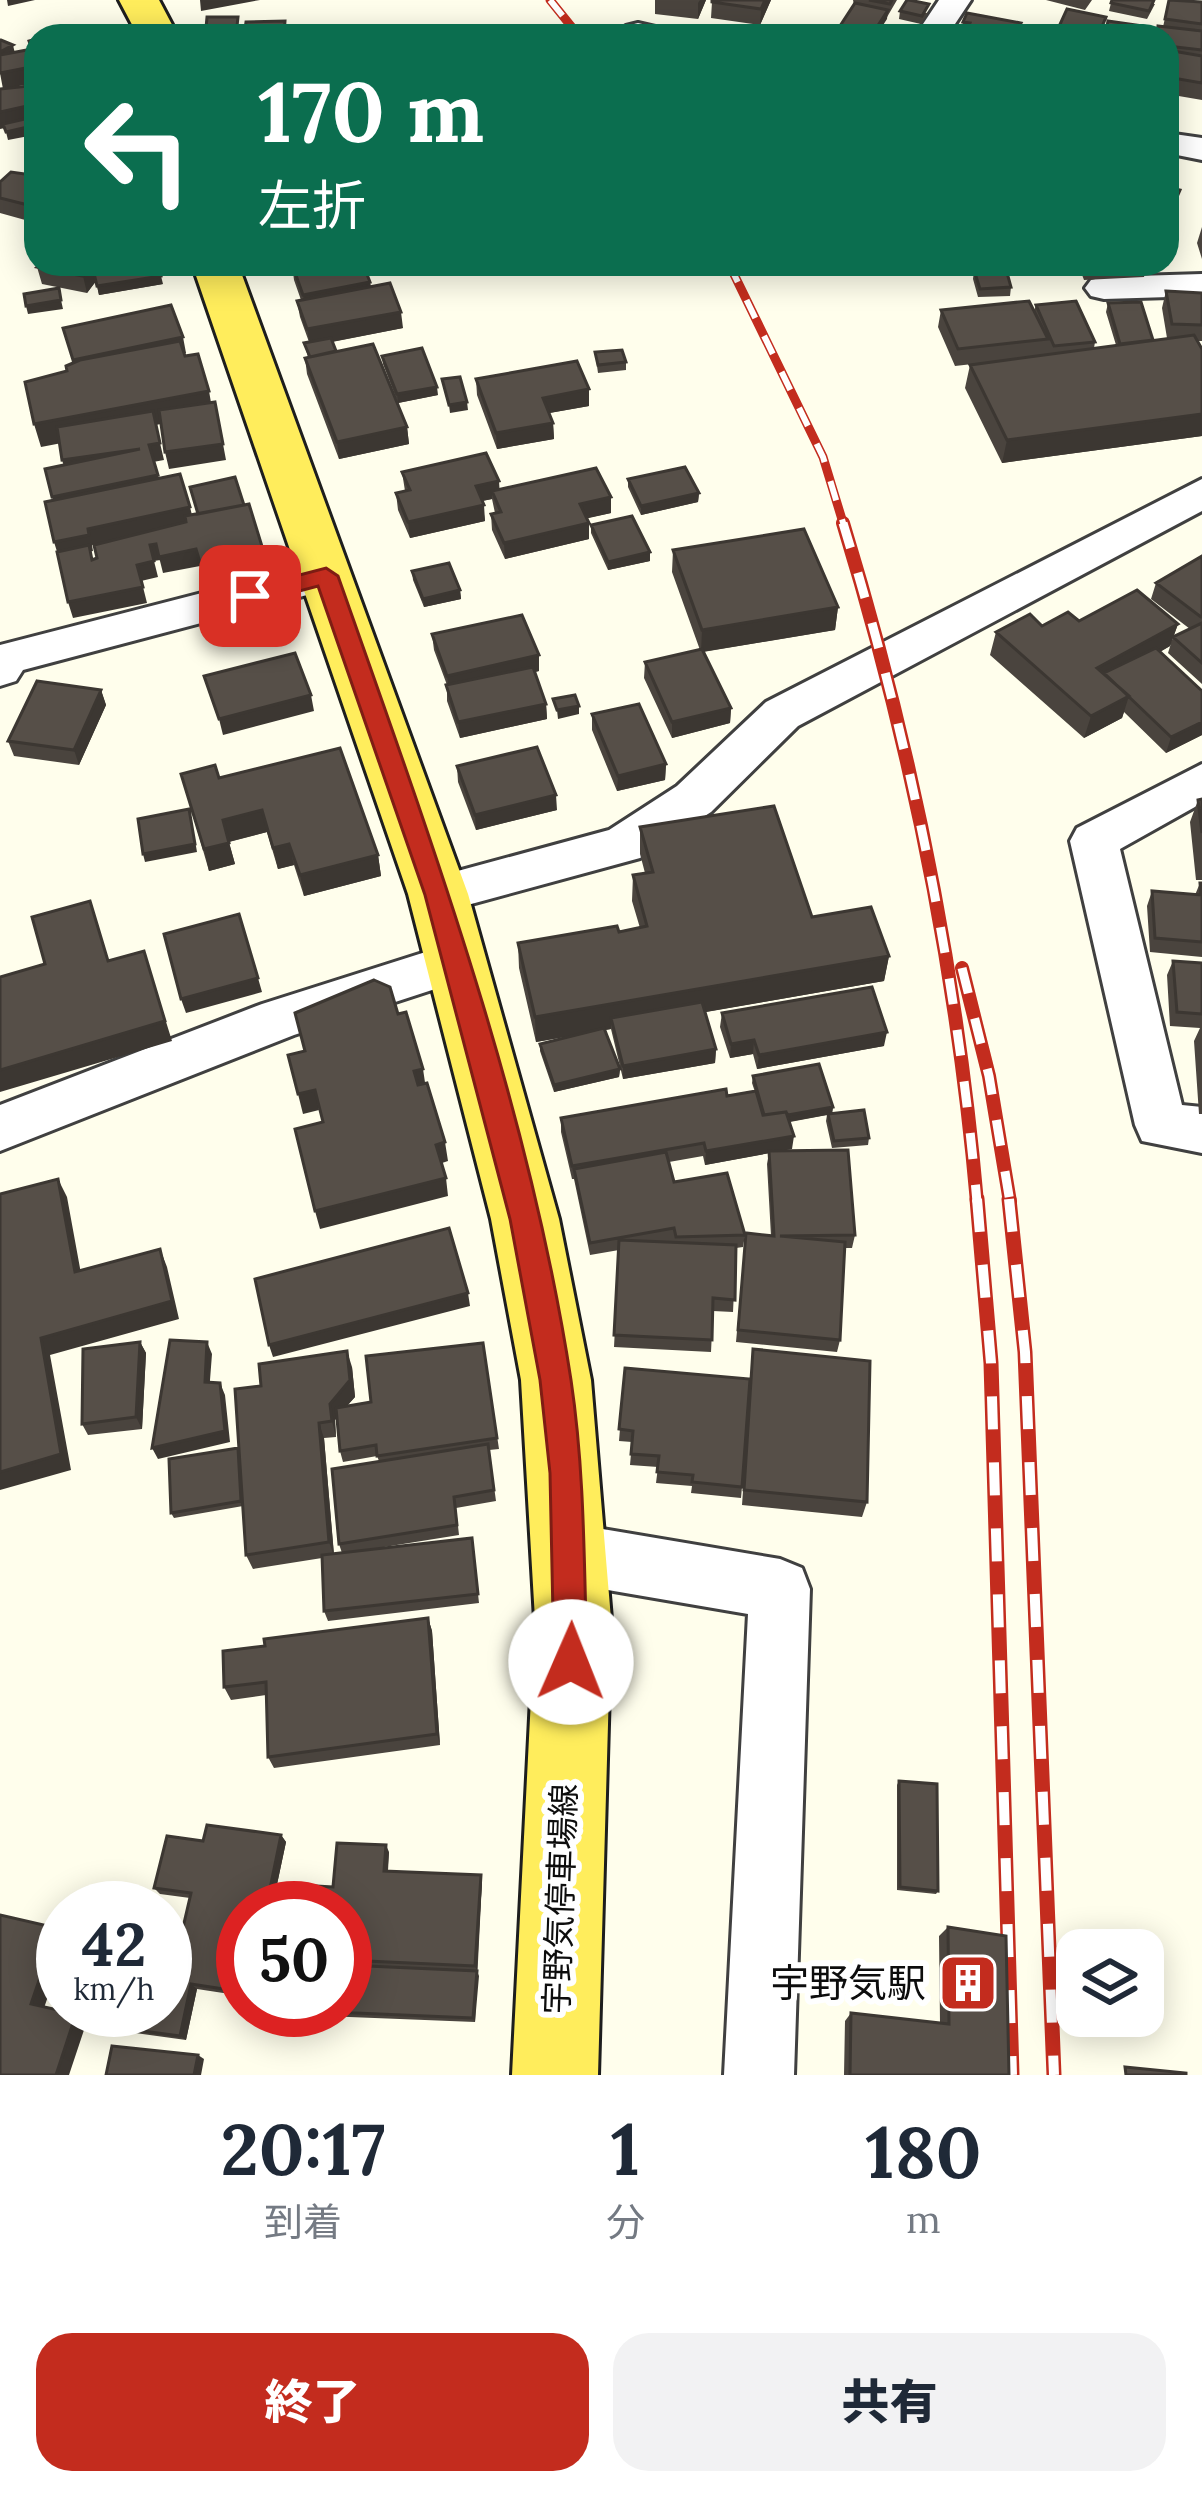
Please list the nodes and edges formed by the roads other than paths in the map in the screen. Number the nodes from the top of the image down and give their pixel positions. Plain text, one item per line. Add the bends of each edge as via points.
1 (219, 276) edge
2 (1202, 285) edge
3 (1104, 288) dead end
4 (1202, 493) edge
5 (326, 576) junction
6 (0, 670) edge
7 (1202, 781) edge
8 (438, 895) junction
9 (457, 962) junction
10 (0, 1128) edge
11 (1202, 1130) edge
12 (567, 1553) junction
13 (555, 2075) edge
14 (759, 2075) edge

1 - 5 main road, 宇野気停車場線
2 - 3 street
4 - 8 street via 782,714 694,799 623,845
5 - 6 street via 8,658
5 - 8 main road, 宇野気停車場線
7 - 11 street via 1094,841 1161,1125
8 - 9 main road, 宇野気停車場線
9 - 10 street via 280,1019
9 - 12 main road, 宇野気停車場線 via 525,1219 551,1357
12 - 13 main road, 宇野気停車場線 via 573,1619
12 - 14 street via 780,1588

